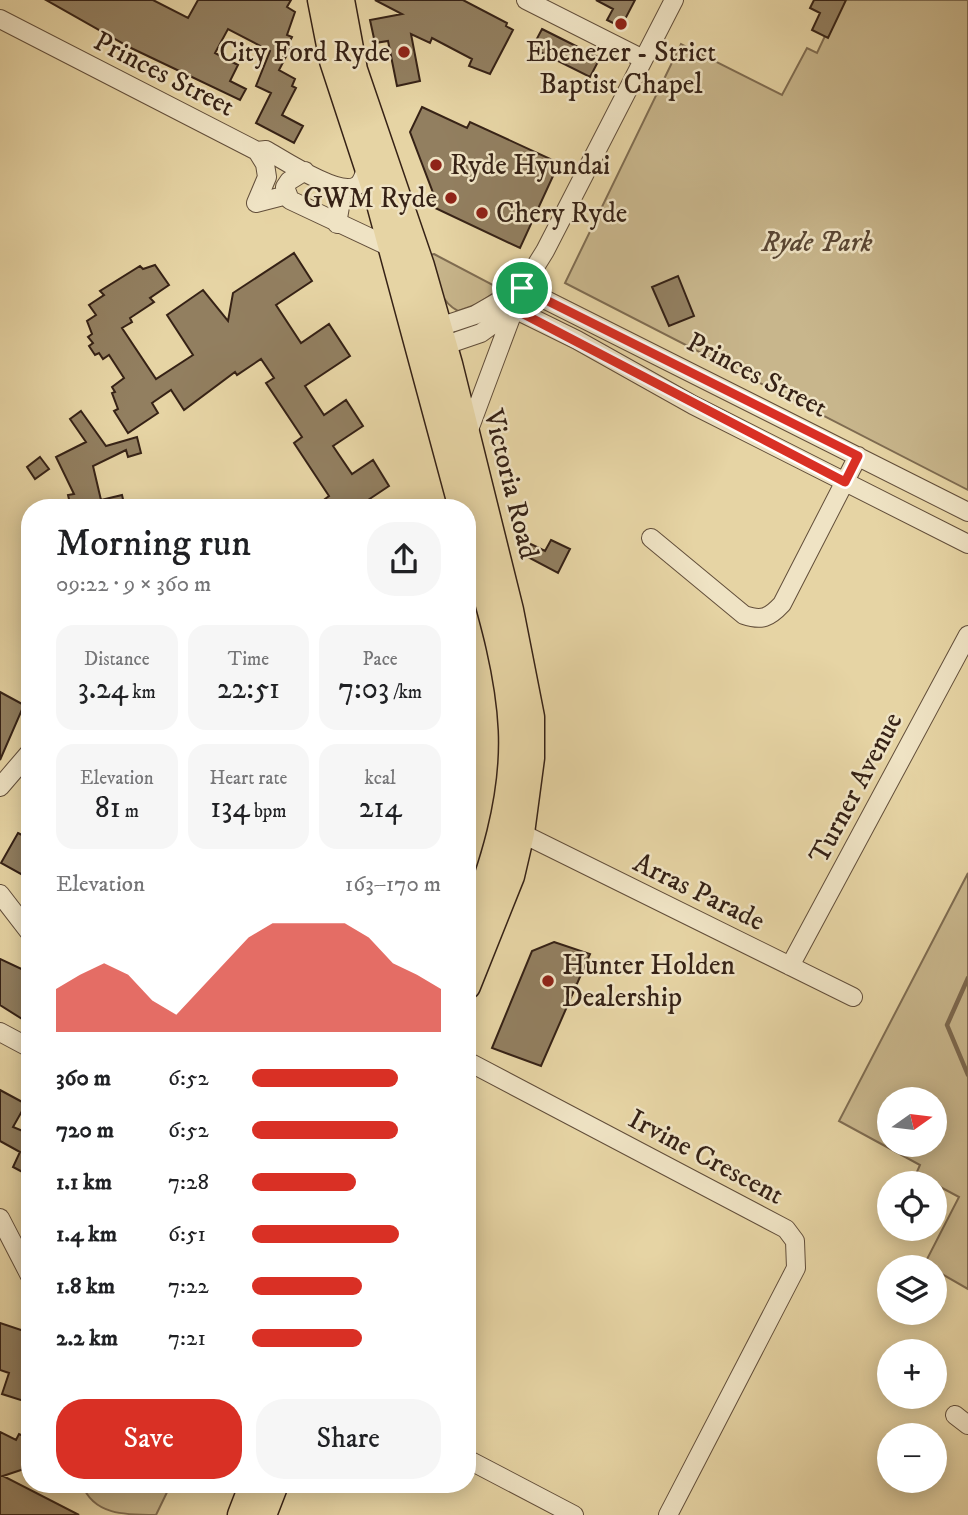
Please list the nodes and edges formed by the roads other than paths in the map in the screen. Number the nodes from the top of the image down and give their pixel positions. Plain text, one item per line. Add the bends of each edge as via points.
1 (321, 0) edge
2 (341, 0) edge
3 (526, 0) edge
4 (674, 0) edge
5 (558, 7) edge
6 (0, 19) edge
7 (643, 59) junction
8 (257, 151) junction
9 (368, 166) junction
10 (298, 167) junction
11 (267, 177) junction
12 (343, 189) junction
13 (287, 195) junction
14 (337, 224) junction
15 (392, 248) junction
16 (522, 288) junction
17 (514, 309) junction
18 (430, 340) junction
19 (709, 380) junction
20 (693, 405) junction
21 (783, 418) junction
22 (467, 435) junction
23 (771, 444) junction
24 (858, 456) junction
25 (845, 482) junction
26 (460, 499) edge
27 (968, 512) edge
28 (651, 538) dead end
29 (968, 544) edge
30 (476, 562) edge
31 (968, 635) edge
32 (21, 762) edge
33 (0, 787) edge
34 (521, 833) junction
35 (0, 894) edge
36 (476, 910) edge
37 (21, 921) edge
38 (476, 964) edge
39 (790, 966) junction
40 (853, 997) dead end
41 (0, 1032) edge
42 (21, 1043) edge
43 (476, 1065) edge
44 (0, 1218) edge
45 (21, 1259) edge
46 (476, 1464) edge
47 (250, 1493) edge
48 (272, 1493) edge
49 (241, 1515) edge
50 (263, 1515) edge
51 (574, 1515) edge
52 (668, 1515) edge

1 - 9 highway, Victoria Road via 333,61
2 - 18 highway, Victoria Road via 354,69 406,218
3 - 5 street
4 - 7 street
5 - 7 street
6 - 8 street, Princes Street
7 - 16 street
8 - 10 street, Princes Street via 266,150
8 - 11 street
9 - 12 street via 361,183
9 - 15 highway, Victoria Road
10 - 11 street
10 - 12 street, Princes Street
10 - 13 street via 285,187
11 - 13 street via 256,203
12 - 14 street
13 - 14 street
14 - 15 street
15 - 18 highway, Victoria Road
16 - 17 street
16 - 18 street
16 - 19 street, Princes Street
17 - 18 street via 481,333
17 - 20 street, Princes Street
17 - 22 street
18 - 22 highway, Victoria Road
18 - 26 highway, Victoria Road
19 - 20 street
19 - 21 street, Princes Street
20 - 23 street, Princes Street
21 - 23 street
21 - 24 street, Princes Street
22 - 34 highway, Victoria Road via 531,717 531,758
23 - 25 street, Princes Street
24 - 25 street
24 - 27 street, Princes Street
25 - 28 street via 771,617 757,620 744,615
25 - 29 street, Princes Street
30 - 36 highway, Victoria Road via 508,686 512,731 501,829
31 - 39 street, Turner Avenue
32 - 33 street
34 - 38 highway, Victoria Road via 511,876
34 - 39 street, Arras Parade
35 - 37 street
39 - 40 street, Arras Parade
41 - 42 street
43 - 52 street, Irvine Crescent via 786,1229 794,1241 796,1268
44 - 45 street
46 - 51 street
47 - 49 highway
48 - 50 highway

